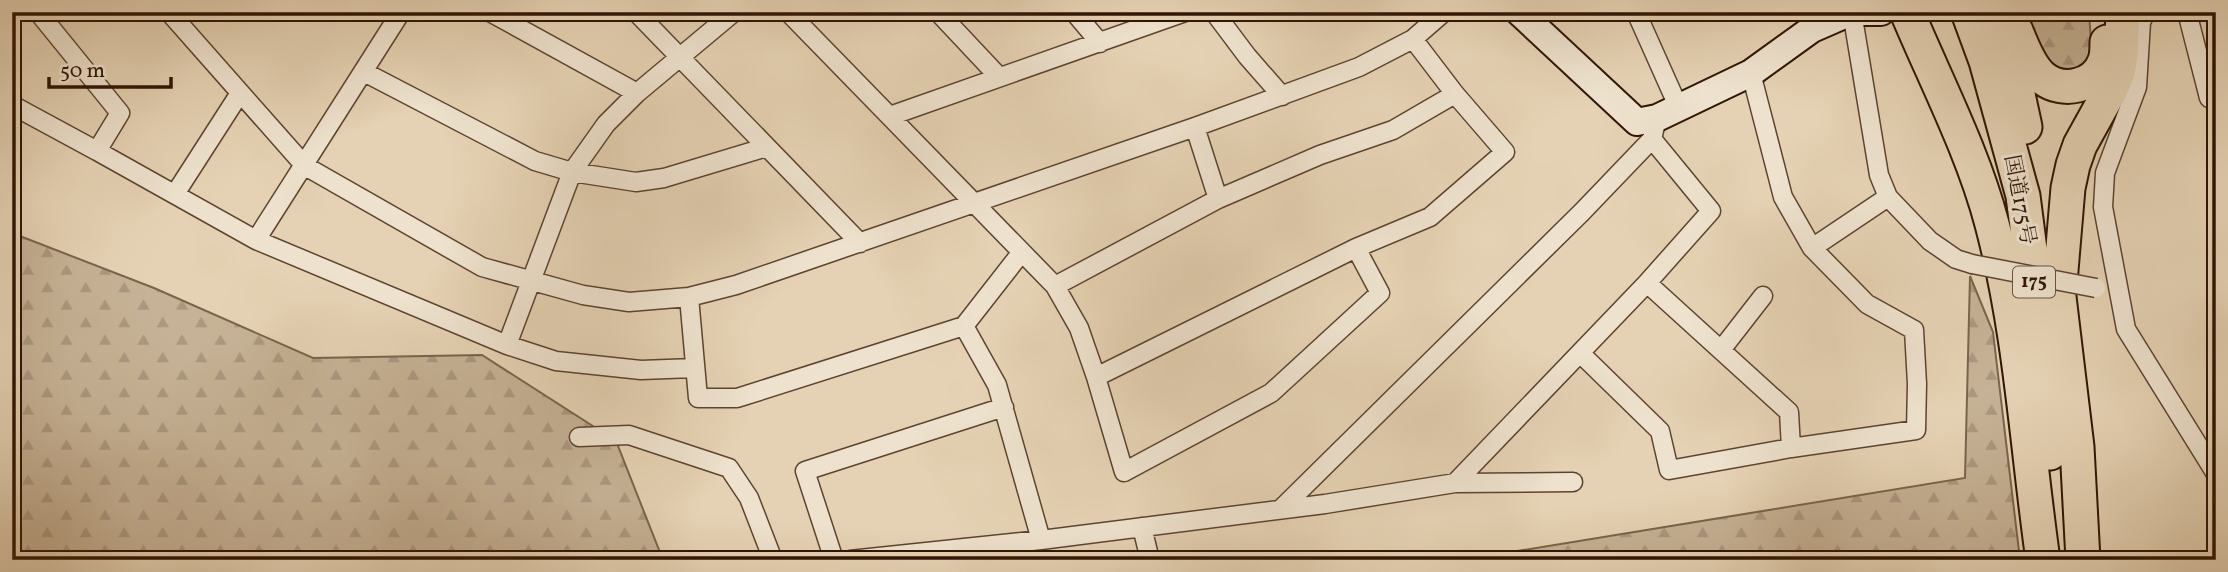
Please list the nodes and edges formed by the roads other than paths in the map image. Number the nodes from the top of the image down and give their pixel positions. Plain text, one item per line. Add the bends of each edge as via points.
1 (38, 12) edge
2 (169, 12) edge
3 (401, 12) edge
4 (490, 12) edge
5 (636, 12) edge
6 (734, 12) edge
7 (788, 12) edge
8 (938, 12) edge
9 (1074, 12) edge
10 (1185, 12) edge
11 (1214, 12) edge
12 (1444, 12) edge
13 (1518, 12) edge
14 (1636, 12) edge
15 (1852, 12) edge
16 (1860, 12) edge
17 (1881, 12) edge
18 (1907, 12) edge
19 (1968, 12) edge
20 (1992, 12) edge
21 (2008, 12) edge
22 (2108, 12) edge
23 (2123, 12) edge
24 (2146, 12) edge
25 (2187, 12) edge
26 (1413, 38) junction
27 (1100, 43) junction
28 (681, 57) junction
29 (364, 72) junction
30 (1751, 73) junction
31 (999, 77) junction
32 (240, 93) junction
33 (637, 93) junction
34 (1454, 94) junction
35 (1282, 96) junction
36 (2209, 98) dead end
37 (12, 105) edge
38 (890, 116) junction
39 (1662, 121) junction
40 (1195, 127) junction
41 (767, 146) junction
42 (97, 151) junction
43 (305, 166) junction
44 (572, 172) junction
45 (174, 194) junction
46 (1888, 197) junction
47 (1218, 199) junction
48 (972, 203) junction
49 (256, 240) junction
50 (860, 243) junction
51 (1356, 248) junction
52 (1812, 248) junction
53 (1021, 253) junction
54 (529, 282) junction
55 (1647, 283) junction
56 (1055, 286) junction
57 (2116, 288) junction
58 (2059, 294) junction
59 (1763, 296) dead end
60 (689, 297) junction
61 (964, 326) junction
62 (507, 345) junction
63 (1721, 350) junction
64 (1580, 353) junction
65 (694, 368) junction
66 (1096, 377) junction
67 (1004, 407) junction
68 (579, 437) dead end
69 (1791, 448) junction
70 (2216, 474) edge
71 (1573, 482) dead end
72 (1455, 483) junction
73 (1282, 508) junction
74 (1142, 527) junction
75 (1041, 540) junction
76 (2077, 555) edge
77 (773, 560) edge
78 (834, 560) edge
79 (850, 560) edge
80 (1150, 560) edge
81 (2043, 560) edge

1 - 42 street via 120,113
2 - 32 street
3 - 29 street
4 - 33 street
5 - 28 street
6 - 28 street
7 - 38 street
8 - 31 street
9 - 27 street
10 - 27 street
11 - 35 street
12 - 26 street
13 - 39 street via 1637,122
14 - 39 street
15 - 30 street via 1812,29
15 - 46 street via 1879,174
16 - 17 street
18 - 81 highway via 1992,222 2009,298
19 - 76 highway, 国道175号 / 175 via 2023,196
20 - 58 highway, 国道175号 / 175 via 2013,71
21 - 22 highway via 2036,70 2052,83 2071,86 2090,80 2104,65
23 - 58 highway via 2118,73 2073,165
24 - 57 street via 2141,22 2137,88 2105,173 2103,207
25 - 36 street
26 - 34 street
26 - 35 street via 1359,67
27 - 31 street
28 - 33 street
28 - 41 street
29 - 43 street
29 - 44 street via 535,161
30 - 39 street
30 - 52 street via 1783,197
31 - 38 street
32 - 43 street
32 - 45 street
33 - 44 street via 606,124
34 - 47 street via 1393,130 1320,155
34 - 51 street via 1505,152 1430,217
35 - 40 street
37 - 42 street
38 - 48 street
39 - 55 street via 1711,211
39 - 73 street via 1573,221
40 - 47 street
40 - 48 street
41 - 44 street via 636,182
41 - 50 street
42 - 45 street
43 - 49 street
43 - 54 street via 482,267
44 - 54 street
45 - 49 street
46 - 52 street
46 - 57 street, bridge via 1930,241 1955,259 2096,288
47 - 56 street
48 - 50 street
48 - 53 street
49 - 62 street
50 - 60 street
51 - 66 street
51 - 66 street via 1380,293 1270,393 1124,472
52 - 69 street via 1867,304 1914,330 1916,430
53 - 56 street
53 - 61 street
54 - 60 street via 629,302
54 - 62 street
55 - 63 street
55 - 64 street
56 - 66 street via 1079,328
57 - 70 street via 2126,329
58 - 76 highway, 国道175号 / 175 via 2077,447
59 - 63 street
60 - 65 street
61 - 65 street via 737,398 698,398
61 - 67 street
62 - 65 street via 556,361 641,370
63 - 69 street via 1788,412
64 - 69 street via 1660,432 1669,470
64 - 72 street
67 - 75 street
67 - 78 street via 805,471
68 - 77 street via 629,435 729,468 749,498
71 - 72 street
72 - 73 street
73 - 74 street
74 - 75 street
74 - 80 street
75 - 79 street

